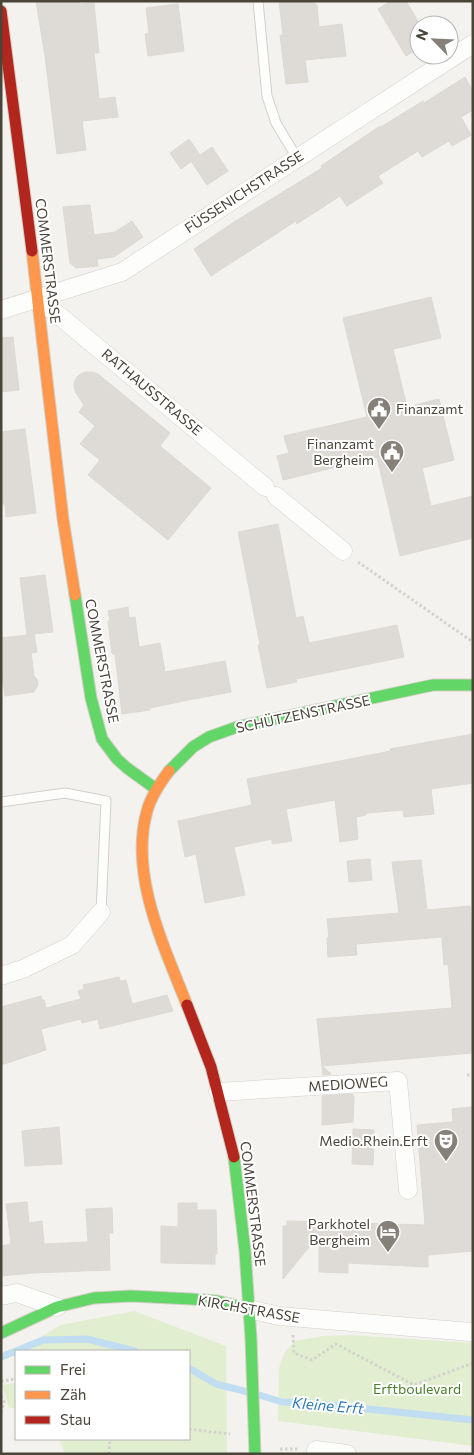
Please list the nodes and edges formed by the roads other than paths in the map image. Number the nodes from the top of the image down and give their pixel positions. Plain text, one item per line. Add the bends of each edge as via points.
1 (258, 1) edge
2 (1, 11) edge
3 (473, 44) edge
4 (297, 158) junction
5 (38, 298) junction
6 (1, 310) edge
7 (343, 551) road end
8 (473, 685) edge
9 (156, 789) junction
10 (1, 802) edge
11 (101, 912) joint
12 (1, 976) edge
13 (218, 1092) junction
14 (408, 1190) dead end
15 (1, 1296) edge
16 (57, 1307) junction
17 (249, 1309) junction
18 (471, 1332) dead end
19 (1, 1333) edge
20 (255, 1446) edge
21 (316, 1450) road end
22 (347, 1454) edge

1 - 4 lane via 267,96 276,123
2 - 5 main road, COMMERSTRASSE
3 - 4 street, FÜSSENICHSTRASSE
4 - 5 street, FÜSSENICHSTRASSE via 122,272
5 - 6 street, FÜSSENICHSTRASSE
5 - 7 street, RATHAUSSTRASSE
5 - 9 main road, COMMERSTRASSE via 63,519 91,698 102,739 126,768
8 - 9 main road, SCHÜTZENSTRASSE via 433,685 237,727 193,747 171,767
9 - 13 main road, COMMERSTRASSE via 147,809 142,833 146,890
10 - 11 lane via 65,793 106,801
11 - 12 street via 72,945
13 - 14 street, MEDIOWEG via 398,1080
13 - 17 main road, COMMERSTRASSE via 234,1153
15 - 16 street via 17,1293
16 - 17 main road, KIRCHSTRASSE via 94,1298 131,1296 217,1301
16 - 19 main road, KIRCHSTRASSE
17 - 18 street, KIRCHSTRASSE via 280,1316
17 - 20 main road, COMMERSTRASSE
21 - 22 street

